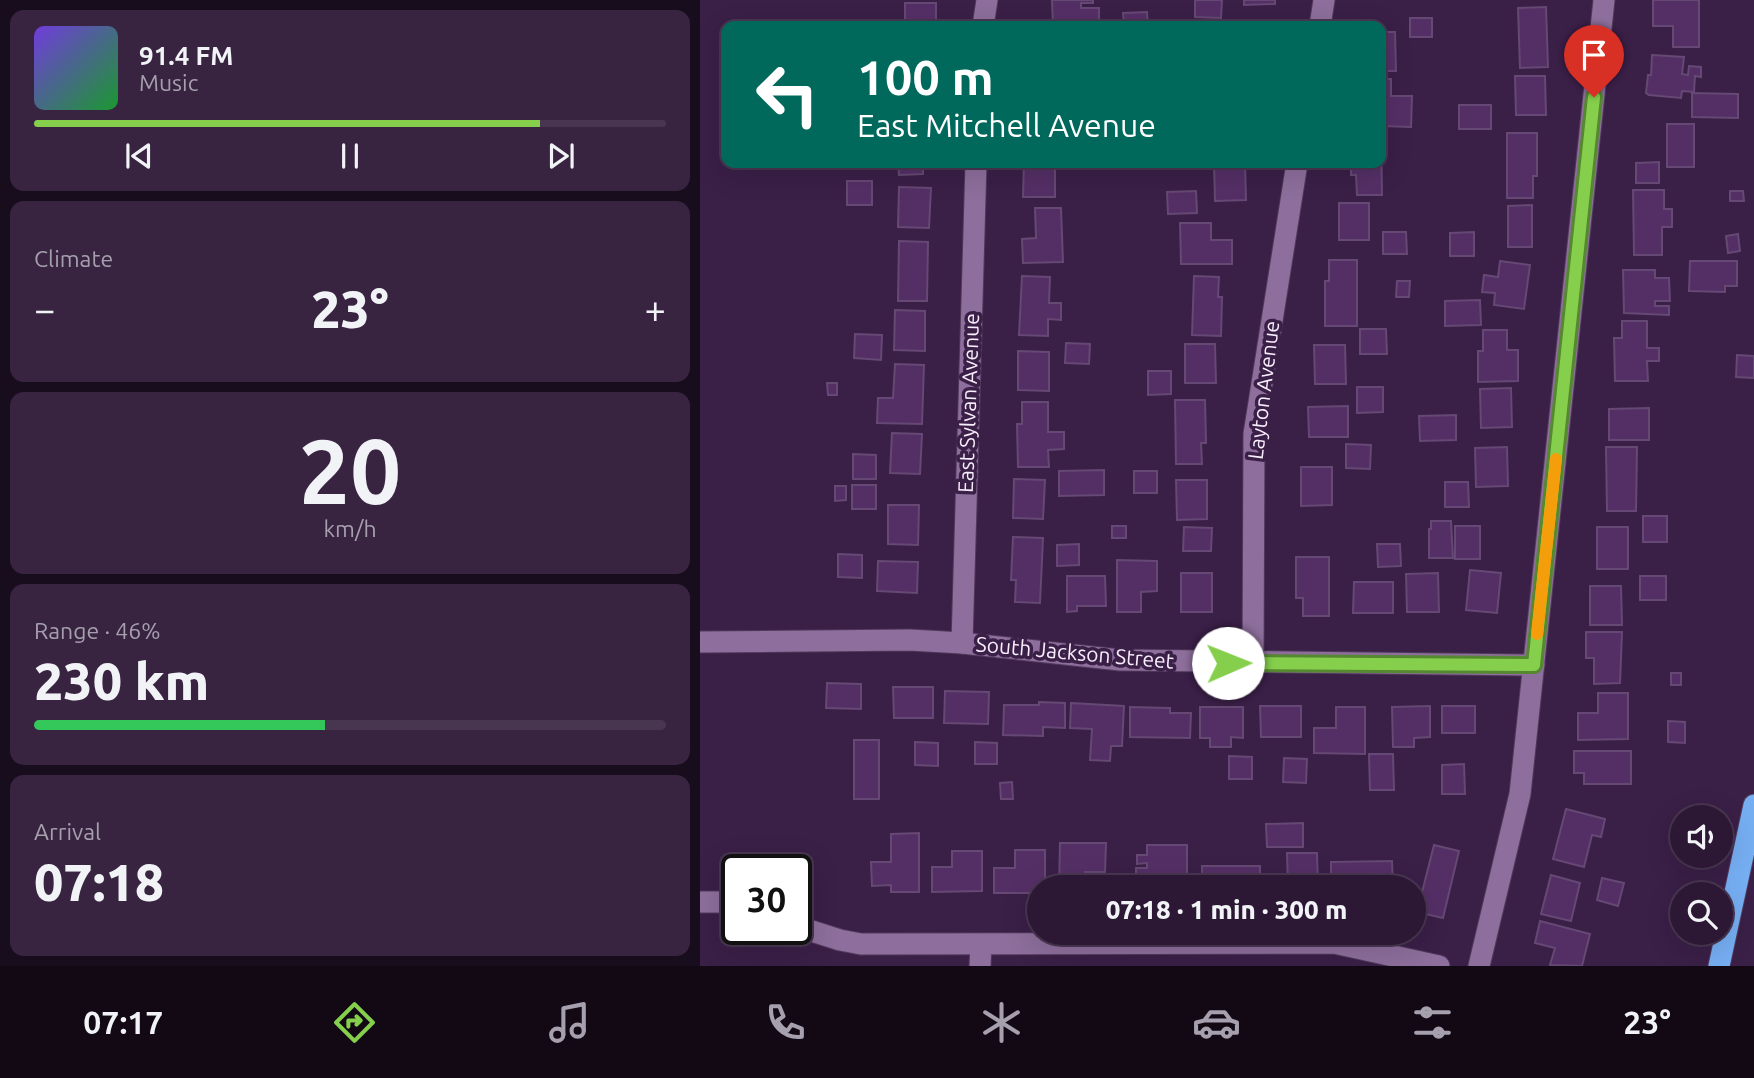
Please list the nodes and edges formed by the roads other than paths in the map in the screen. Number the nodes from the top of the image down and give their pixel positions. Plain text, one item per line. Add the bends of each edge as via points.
1 (987, 0) edge
2 (1324, 0) edge
3 (1604, 0) edge
4 (984, 21) edge
5 (1321, 21) edge
6 (976, 168) edge
7 (1296, 168) edge
8 (700, 642) edge
9 (962, 643) junction
10 (1254, 662) junction
11 (1534, 665) junction
12 (1754, 805) edge
13 (700, 902) edge
14 (721, 903) edge
15 (812, 931) edge
16 (980, 955) edge
17 (1439, 966) edge
18 (1479, 966) edge
19 (1720, 966) edge

1 - 4 street
2 - 5 street
3 - 11 street
6 - 9 street, East Sylvan Avenue
7 - 10 street, Layton Avenue via 1254,434
8 - 9 street, South Jackson Street
9 - 10 street, South Jackson Street via 1119,660
10 - 11 street, South Jackson Street
11 - 18 street via 1517,815
12 - 19 highway
13 - 14 street
15 - 16 street via 862,944
16 - 17 street via 1334,943

